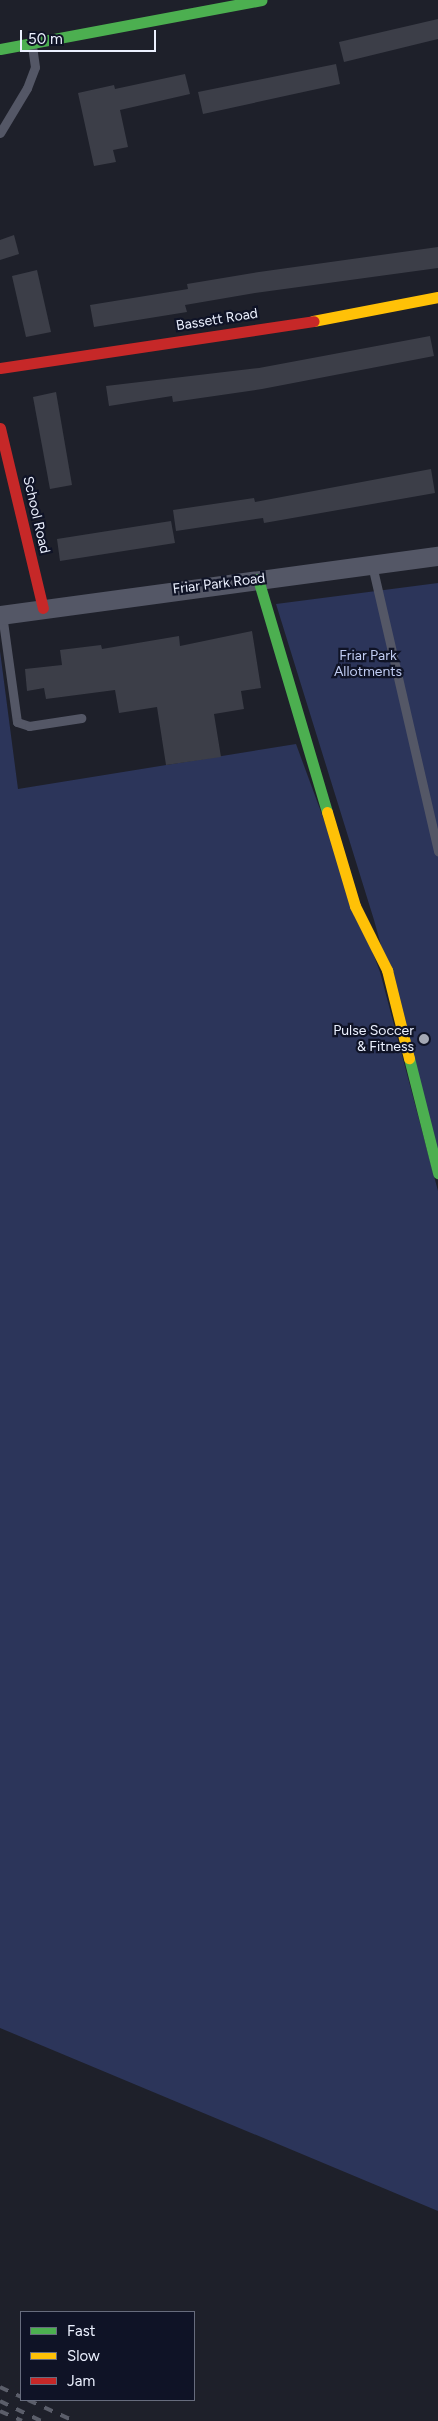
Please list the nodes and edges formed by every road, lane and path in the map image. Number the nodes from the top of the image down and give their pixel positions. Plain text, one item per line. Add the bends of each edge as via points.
1 (261, 0) edge
2 (31, 41) junction
3 (0, 49) edge
4 (0, 133) edge
5 (438, 297) edge
6 (0, 368) edge
7 (0, 428) edge
8 (438, 556) edge
9 (372, 565) junction
10 (258, 580) junction
11 (43, 608) junction
12 (1, 615) edge
13 (80, 718) dead end
14 (438, 852) edge
15 (438, 1173) edge

1 - 2 street
2 - 3 street
2 - 4 lane via 35,67 28,88
5 - 6 street, Bassett Road via 324,319
7 - 11 street, School Road
8 - 9 street, Friar Park Road
9 - 10 street, Friar Park Road
9 - 14 lane
10 - 11 street, Friar Park Road
10 - 15 street via 355,906 387,970
11 - 12 street, Friar Park Road
12 - 13 lane via 17,722 29,726

